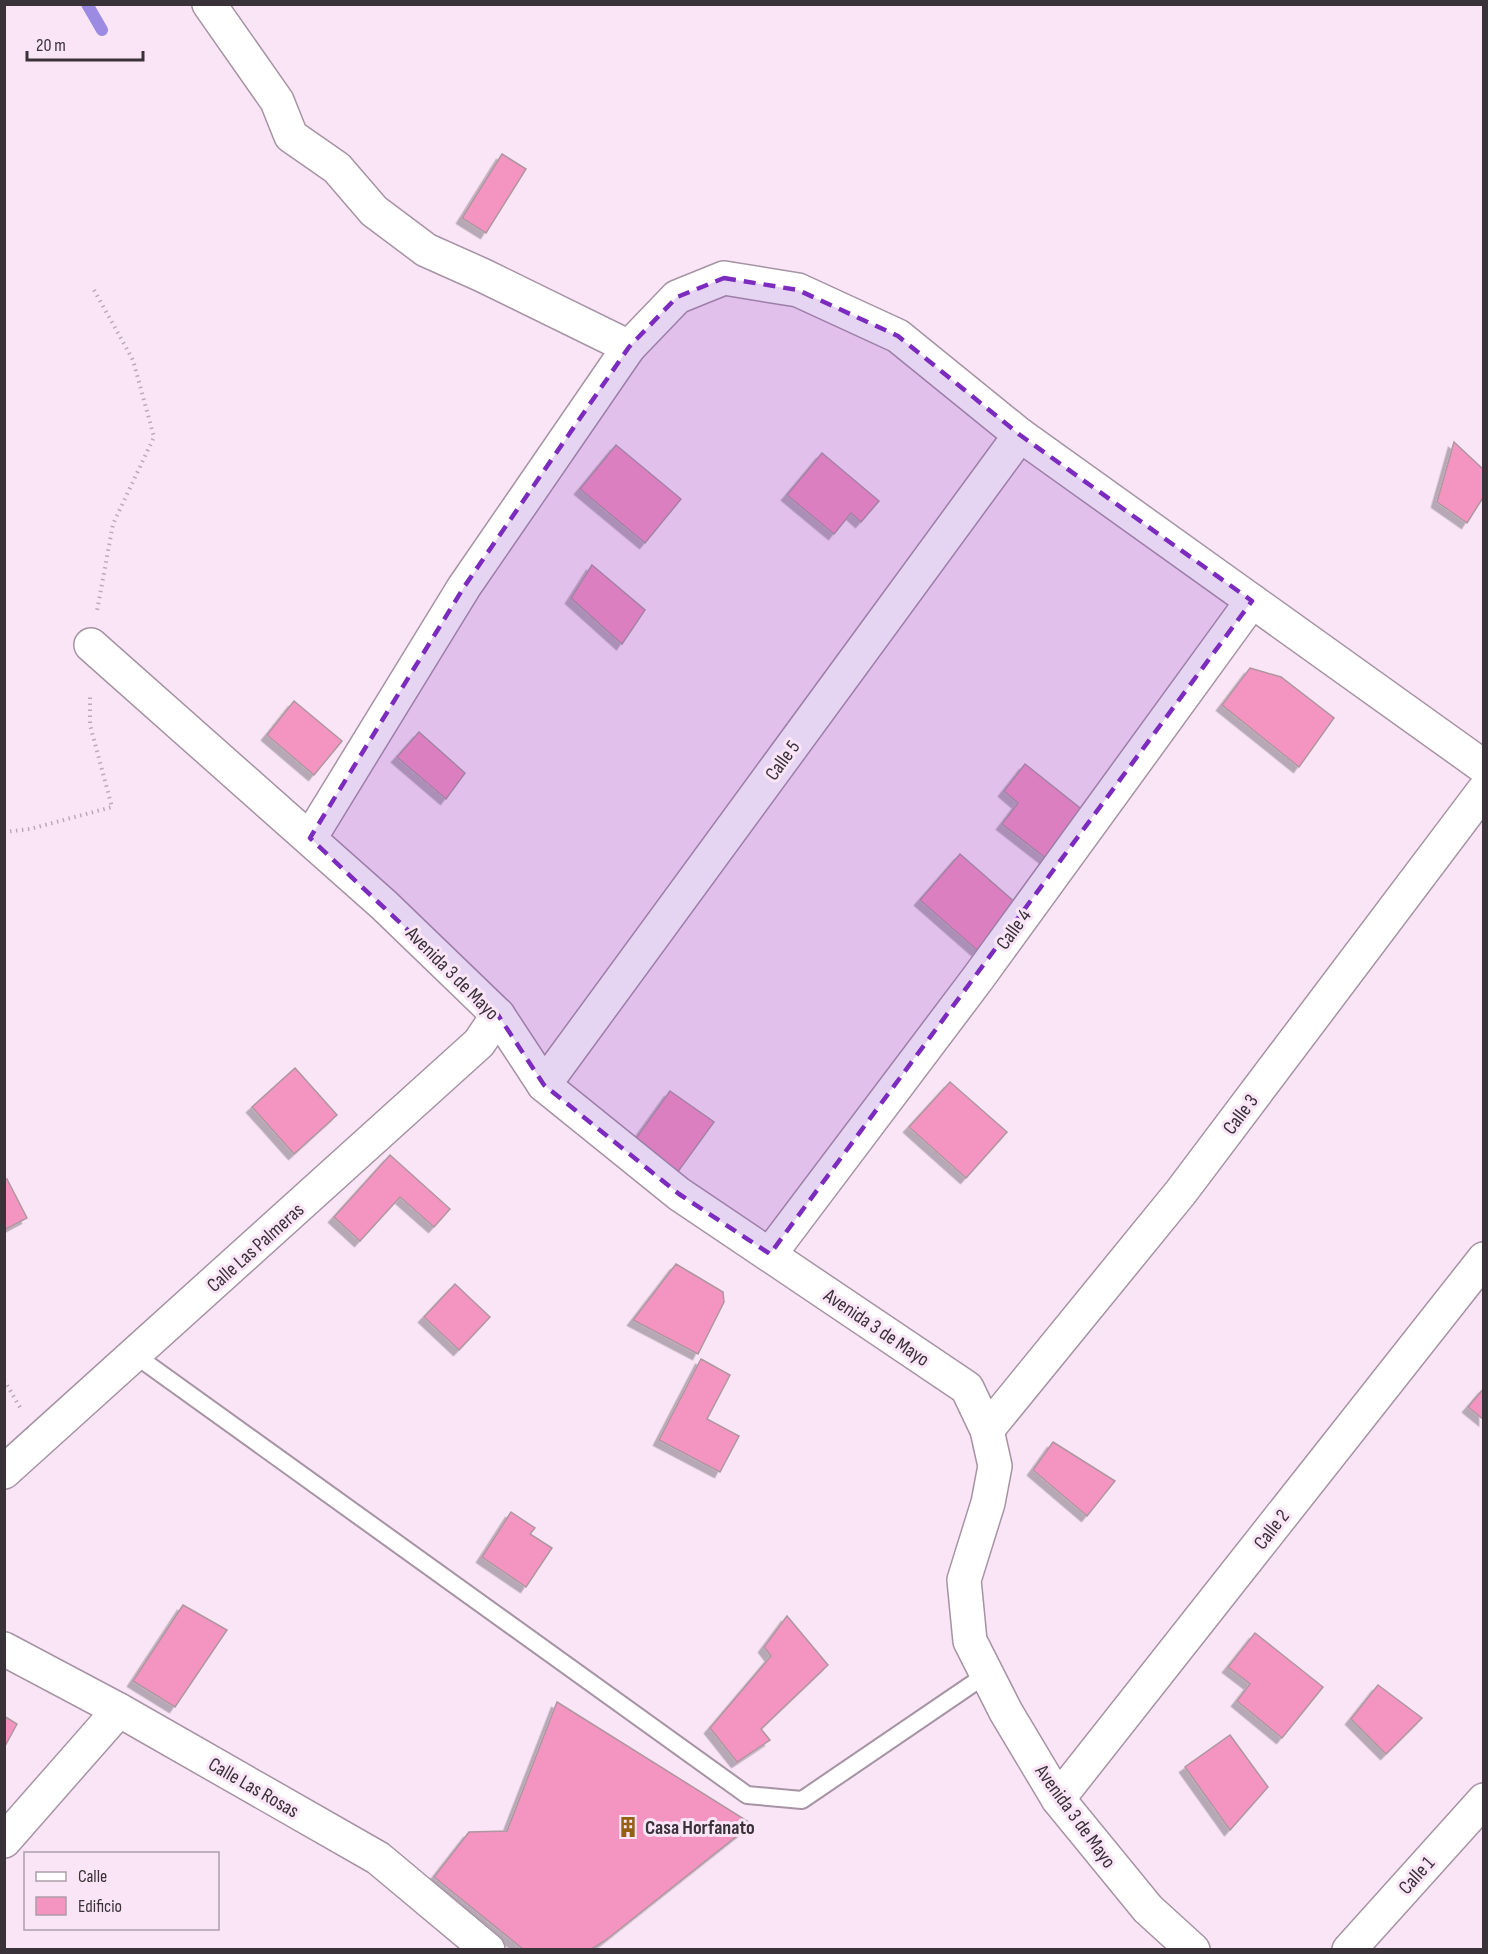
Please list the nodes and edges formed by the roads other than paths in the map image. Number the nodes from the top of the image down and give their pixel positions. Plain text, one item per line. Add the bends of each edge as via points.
1 (209, 4) edge
2 (629, 347) junction
3 (1020, 435) junction
4 (1252, 601) junction
5 (91, 645) road end
6 (1484, 767) edge
7 (1484, 790) edge
8 (310, 838) junction
9 (498, 1015) junction
10 (544, 1085) junction
11 (770, 1254) junction
12 (1484, 1259) edge
13 (135, 1355) junction
14 (987, 1430) junction
15 (4, 1472) edge
16 (4, 1649) edge
17 (987, 1674) junction
18 (119, 1710) junction
19 (1059, 1798) junction
20 (1484, 1800) edge
21 (4, 1841) edge
22 (488, 1950) edge
23 (1193, 1950) edge
24 (1349, 1950) edge

1 - 2 street via 277,100 291,136 337,168 374,211 426,250
2 - 3 street via 676,297 724,278 798,290 898,336
2 - 8 street via 464,587
3 - 4 street
3 - 10 street, Calle 5
4 - 6 street
4 - 11 street, Calle 4 via 978,978
5 - 8 street, Avenida 3 de Mayo
7 - 14 street, Calle 3 via 1181,1192
8 - 9 street, Avenida 3 de Mayo
9 - 10 street, Avenida 3 de Mayo
9 - 13 street, Calle Las Palmeras via 479,1043
10 - 11 street, Avenida 3 de Mayo via 679,1194
11 - 14 street, Avenida 3 de Mayo via 967,1388
12 - 19 street, Calle 2
13 - 15 street, Calle Las Palmeras
13 - 17 lane via 747,1795 802,1800
14 - 17 street, Avenida 3 de Mayo via 995,1466 964,1580 970,1641
16 - 18 street, Calle Las Rosas
17 - 19 street, Avenida 3 de Mayo
18 - 21 street
18 - 22 street, Calle Las Rosas via 378,1858
19 - 23 street, Avenida 3 de Mayo via 1148,1910
20 - 24 street, Calle 1

